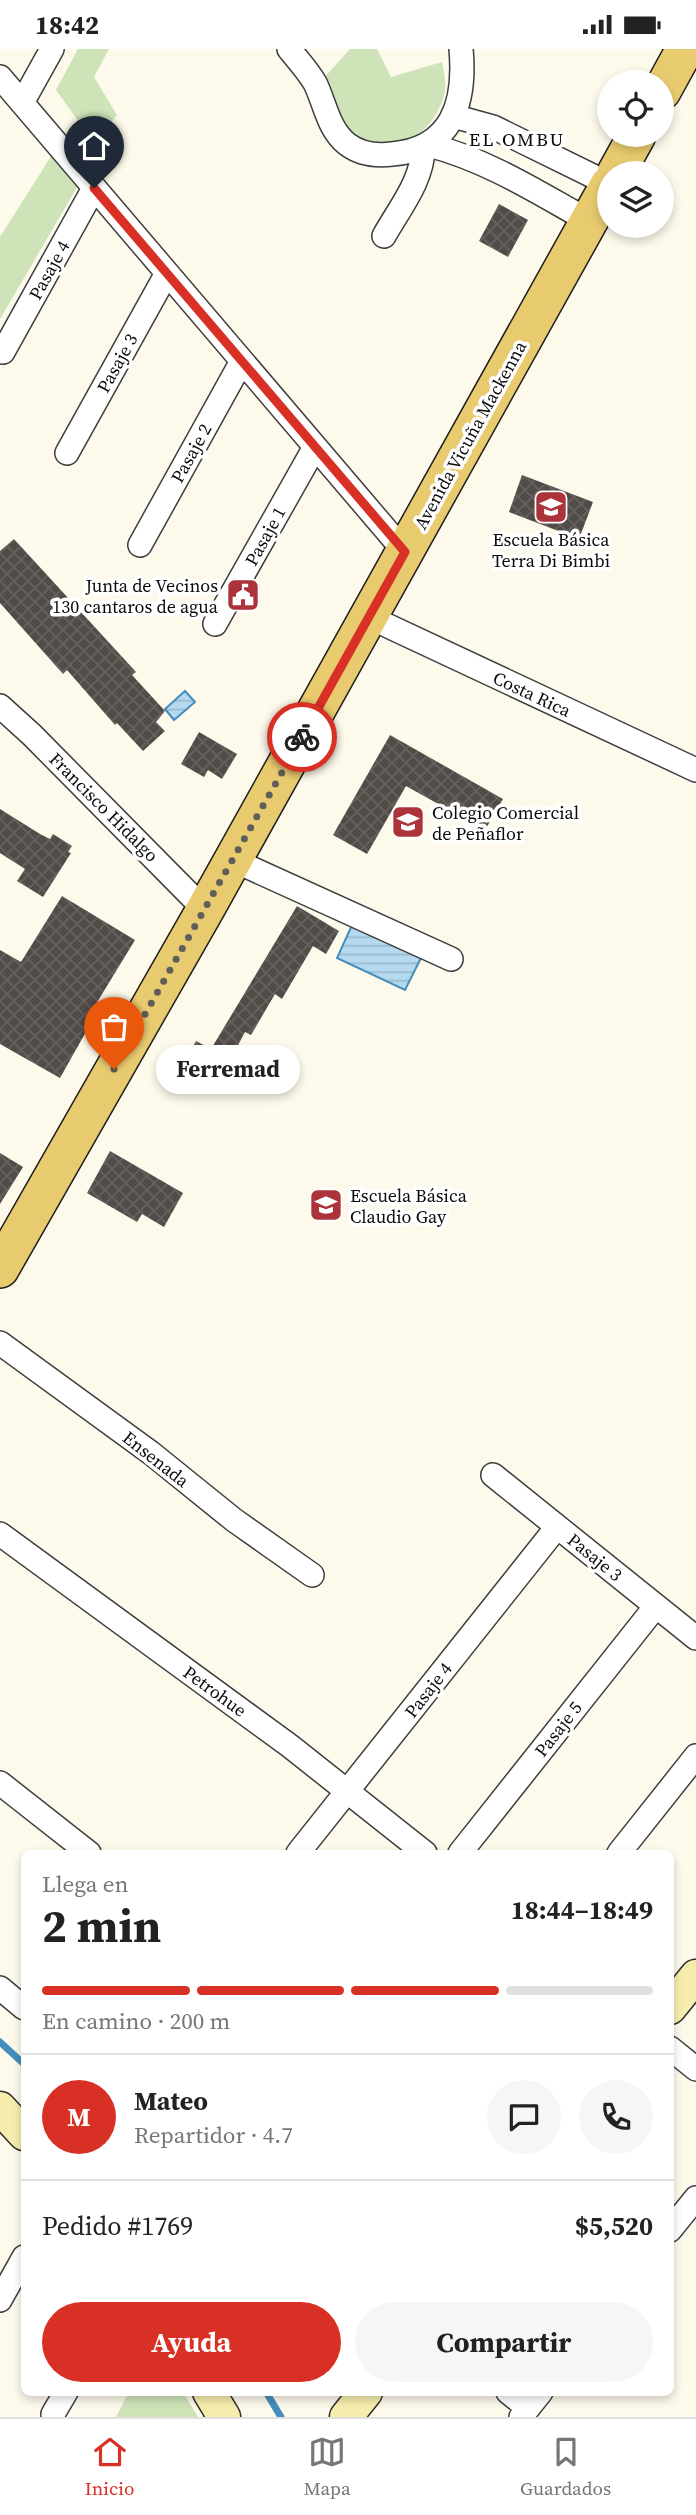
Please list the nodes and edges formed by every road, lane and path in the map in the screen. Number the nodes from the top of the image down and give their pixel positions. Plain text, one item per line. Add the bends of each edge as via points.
1 (52, 49) edge
2 (289, 49) edge
3 (461, 49) edge
4 (685, 49) edge
5 (674, 70) edge
6 (0, 77) edge
7 (22, 103) junction
8 (438, 135) junction
9 (597, 179) edge
10 (94, 188) junction
11 (597, 207) edge
12 (589, 221) junction
13 (384, 236) dead end
14 (167, 273) junction
15 (3, 352) dead end
16 (242, 362) junction
17 (315, 447) junction
18 (67, 453) dead end
19 (140, 545) dead end
20 (405, 552) junction
21 (369, 617) junction
22 (215, 624) dead end
23 (0, 706) edge
24 (696, 771) edge
25 (233, 860) junction
26 (205, 909) junction
27 (451, 959) dead end
28 (4, 1255) edge
29 (0, 1343) edge
30 (493, 1475) dead end
31 (557, 1527) junction
32 (0, 1534) edge
33 (312, 1575) dead end
34 (656, 1606) junction
35 (696, 1638) edge
36 (696, 1756) edge
37 (0, 1783) edge
38 (347, 1791) junction
39 (85, 1850) edge
40 (300, 1850) edge
41 (421, 1850) edge
42 (462, 1850) edge
43 (621, 1850) edge
44 (696, 1976) edge
45 (0, 1988) edge
46 (674, 2003) edge
47 (21, 2006) edge
48 (674, 2051) edge
49 (696, 2069) edge
50 (0, 2108) edge
51 (21, 2131) edge
52 (696, 2198) edge
53 (674, 2225) edge
54 (21, 2262) edge
55 (0, 2300) edge
56 (64, 2396) edge
57 (211, 2396) edge
58 (363, 2396) edge
59 (514, 2396) edge
60 (530, 2406) edge
61 (53, 2414) dead end
62 (224, 2417) edge
63 (346, 2417) edge

1 - 7 street
2 - 8 street via 314,82 330,121 355,150 379,155 404,153
3 - 8 street via 462,75
4 - 5 main road
6 - 7 street
7 - 10 street
8 - 9 street via 493,127
8 - 12 street via 453,151 492,167
8 - 13 street
10 - 14 street
10 - 15 street, Pasaje 4
11 - 12 main road, Avenida Vicuña Mackenna
12 - 20 main road, Avenida Vicuña Mackenna
14 - 16 street
14 - 18 street, Pasaje 3
16 - 17 street
16 - 19 street, Pasaje 2
17 - 20 street
17 - 22 street, Pasaje 1
20 - 21 main road, Avenida Vicuña Mackenna
21 - 24 street, Costa Rica
21 - 25 main road, Avenida Vicuña Mackenna
23 - 26 street, Francisco Hidalgo
25 - 26 main road, Avenida Vicuña Mackenna
25 - 27 street
26 - 28 main road, Avenida Vicuña Mackenna
29 - 33 street, Ensenada
30 - 31 street, Pasaje 3
31 - 34 street, Pasaje 3
31 - 38 street, Pasaje 4
32 - 38 street, Petrohue
34 - 35 street, Pasaje 3
34 - 42 street, Pasaje 5
36 - 43 street
37 - 39 street
38 - 40 street, Pasaje 4
38 - 41 street, Petrohue
44 - 46 street
45 - 47 street
48 - 49 street
50 - 51 street
52 - 53 street
54 - 55 street
56 - 61 street
57 - 62 street
58 - 63 street
59 - 60 street

